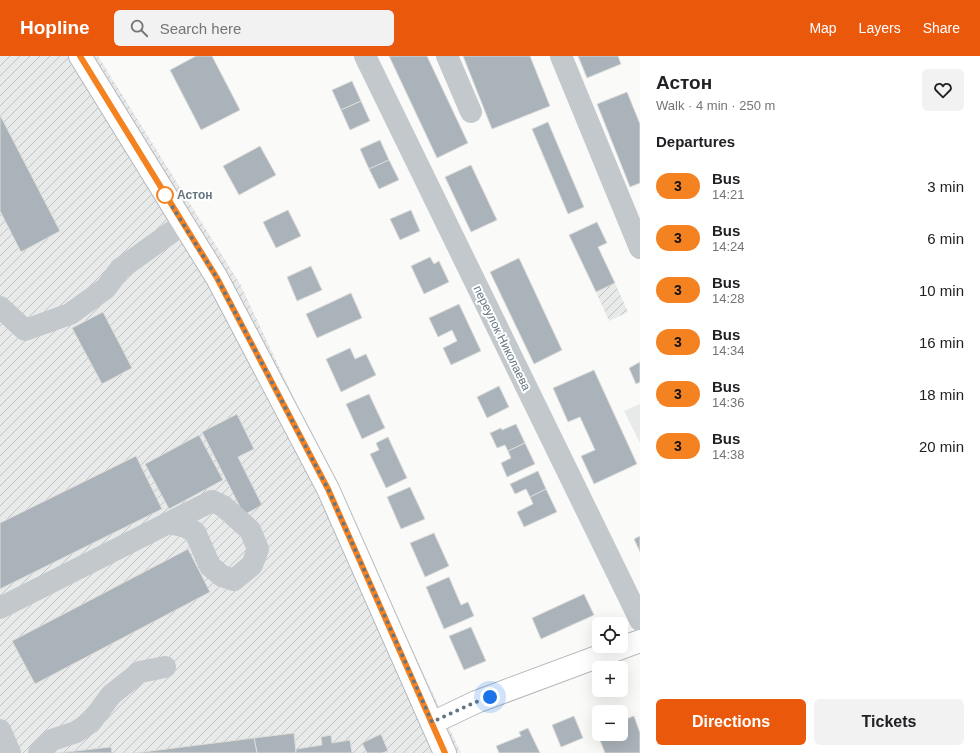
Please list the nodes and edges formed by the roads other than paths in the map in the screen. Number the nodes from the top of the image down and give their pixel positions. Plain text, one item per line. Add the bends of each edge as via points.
1 (80, 56) edge
2 (365, 56) edge
3 (447, 56) edge
4 (561, 56) edge
5 (471, 112) dead end
6 (183, 224) junction
7 (640, 248) edge
8 (0, 307) edge
9 (167, 524) dead end
10 (0, 608) edge
11 (640, 620) edge
12 (640, 641) edge
13 (165, 667) dead end
14 (432, 722) junction
15 (0, 730) edge
16 (10, 753) edge
17 (39, 753) edge
18 (445, 753) edge

1 - 6 main road
2 - 11 street, переулок Николаева
3 - 5 street
4 - 7 street
6 - 8 street via 120,269 106,288 70,314 25,330
6 - 14 main road via 217,278 328,489
9 - 10 street
12 - 14 main road via 476,702
13 - 17 street via 140,672 111,695 91,722 76,732 52,740
14 - 18 main road
15 - 16 street

